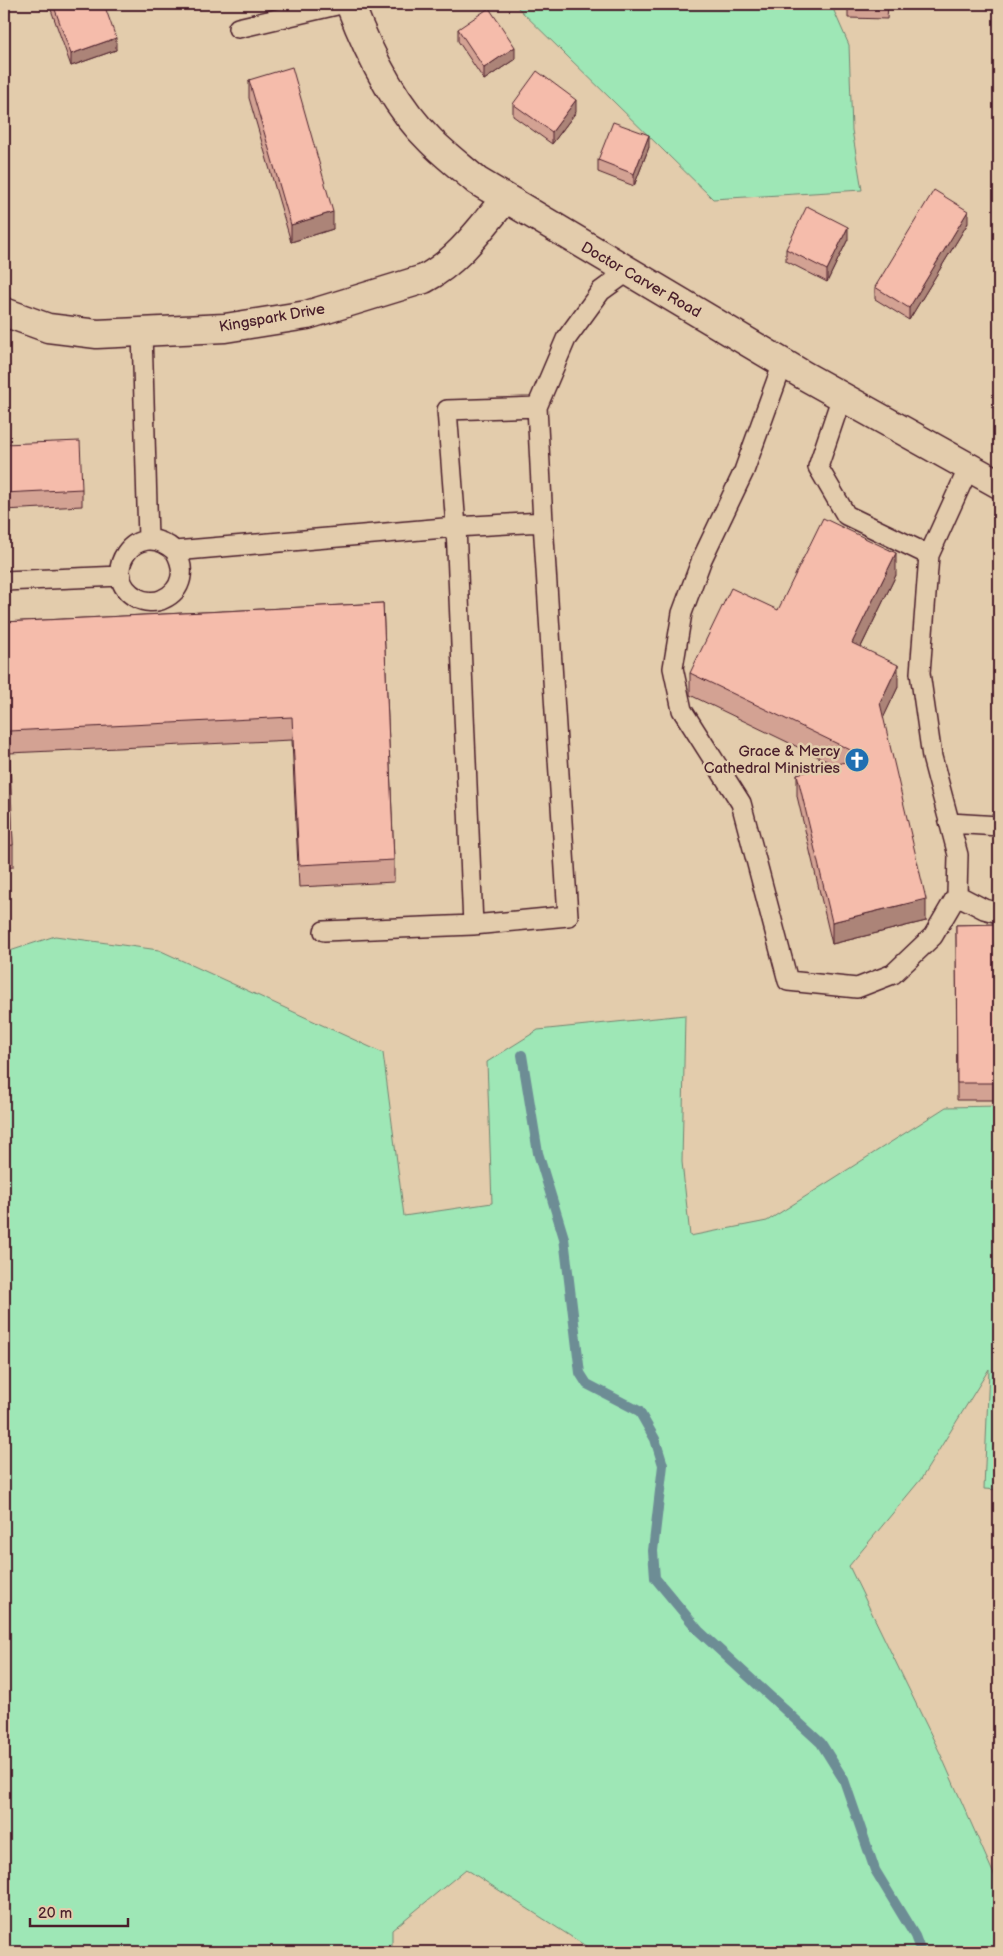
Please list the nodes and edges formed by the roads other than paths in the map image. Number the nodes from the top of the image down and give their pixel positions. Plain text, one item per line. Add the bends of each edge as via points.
1 (341, 4) edge
2 (350, 4) edge
3 (238, 28) dead end
4 (504, 199) junction
5 (627, 272) junction
6 (5, 316) edge
7 (142, 332) junction
8 (783, 363) junction
9 (842, 396) junction
10 (537, 407) junction
11 (968, 467) junction
12 (999, 484) edge
13 (543, 522) junction
14 (456, 527) junction
15 (148, 539) junction
16 (176, 551) junction
17 (929, 555) junction
18 (121, 576) junction
19 (4, 581) edge
20 (950, 822) junction
21 (999, 826) edge
22 (957, 895) junction
23 (999, 913) edge
24 (473, 925) junction
25 (324, 931) dead end

1 - 3 lane
2 - 4 street, Doctor Carver Road via 363,38 389,88 430,140 477,181
4 - 5 street, Doctor Carver Road
4 - 7 street, Kingspark Drive via 462,251 438,272 424,279 307,315 225,328
5 - 8 street, Doctor Carver Road
5 - 10 lane via 601,291 566,339
6 - 7 street, Kingspark Drive via 48,328 97,334
7 - 15 lane
8 - 9 street, Doctor Carver Road
8 - 22 lane via 744,471 702,559 682,613 673,668 682,710 741,803 788,981 857,988 893,974 934,936
9 - 11 street, Doctor Carver Road
9 - 17 lane via 818,468 846,515
10 - 13 lane
10 - 14 lane via 447,410
11 - 12 street, Doctor Carver Road
11 - 17 lane
13 - 14 lane
13 - 24 lane via 568,916
14 - 16 lane
14 - 24 lane
15 - 16 lane via 167,544
15 - 18 lane via 130,547 120,566
16 - 18 lane via 182,578 178,587 161,600 140,600 124,586
17 - 20 lane via 920,673 932,757
18 - 19 lane
20 - 21 lane
20 - 22 lane via 958,855
22 - 23 lane
24 - 25 lane

